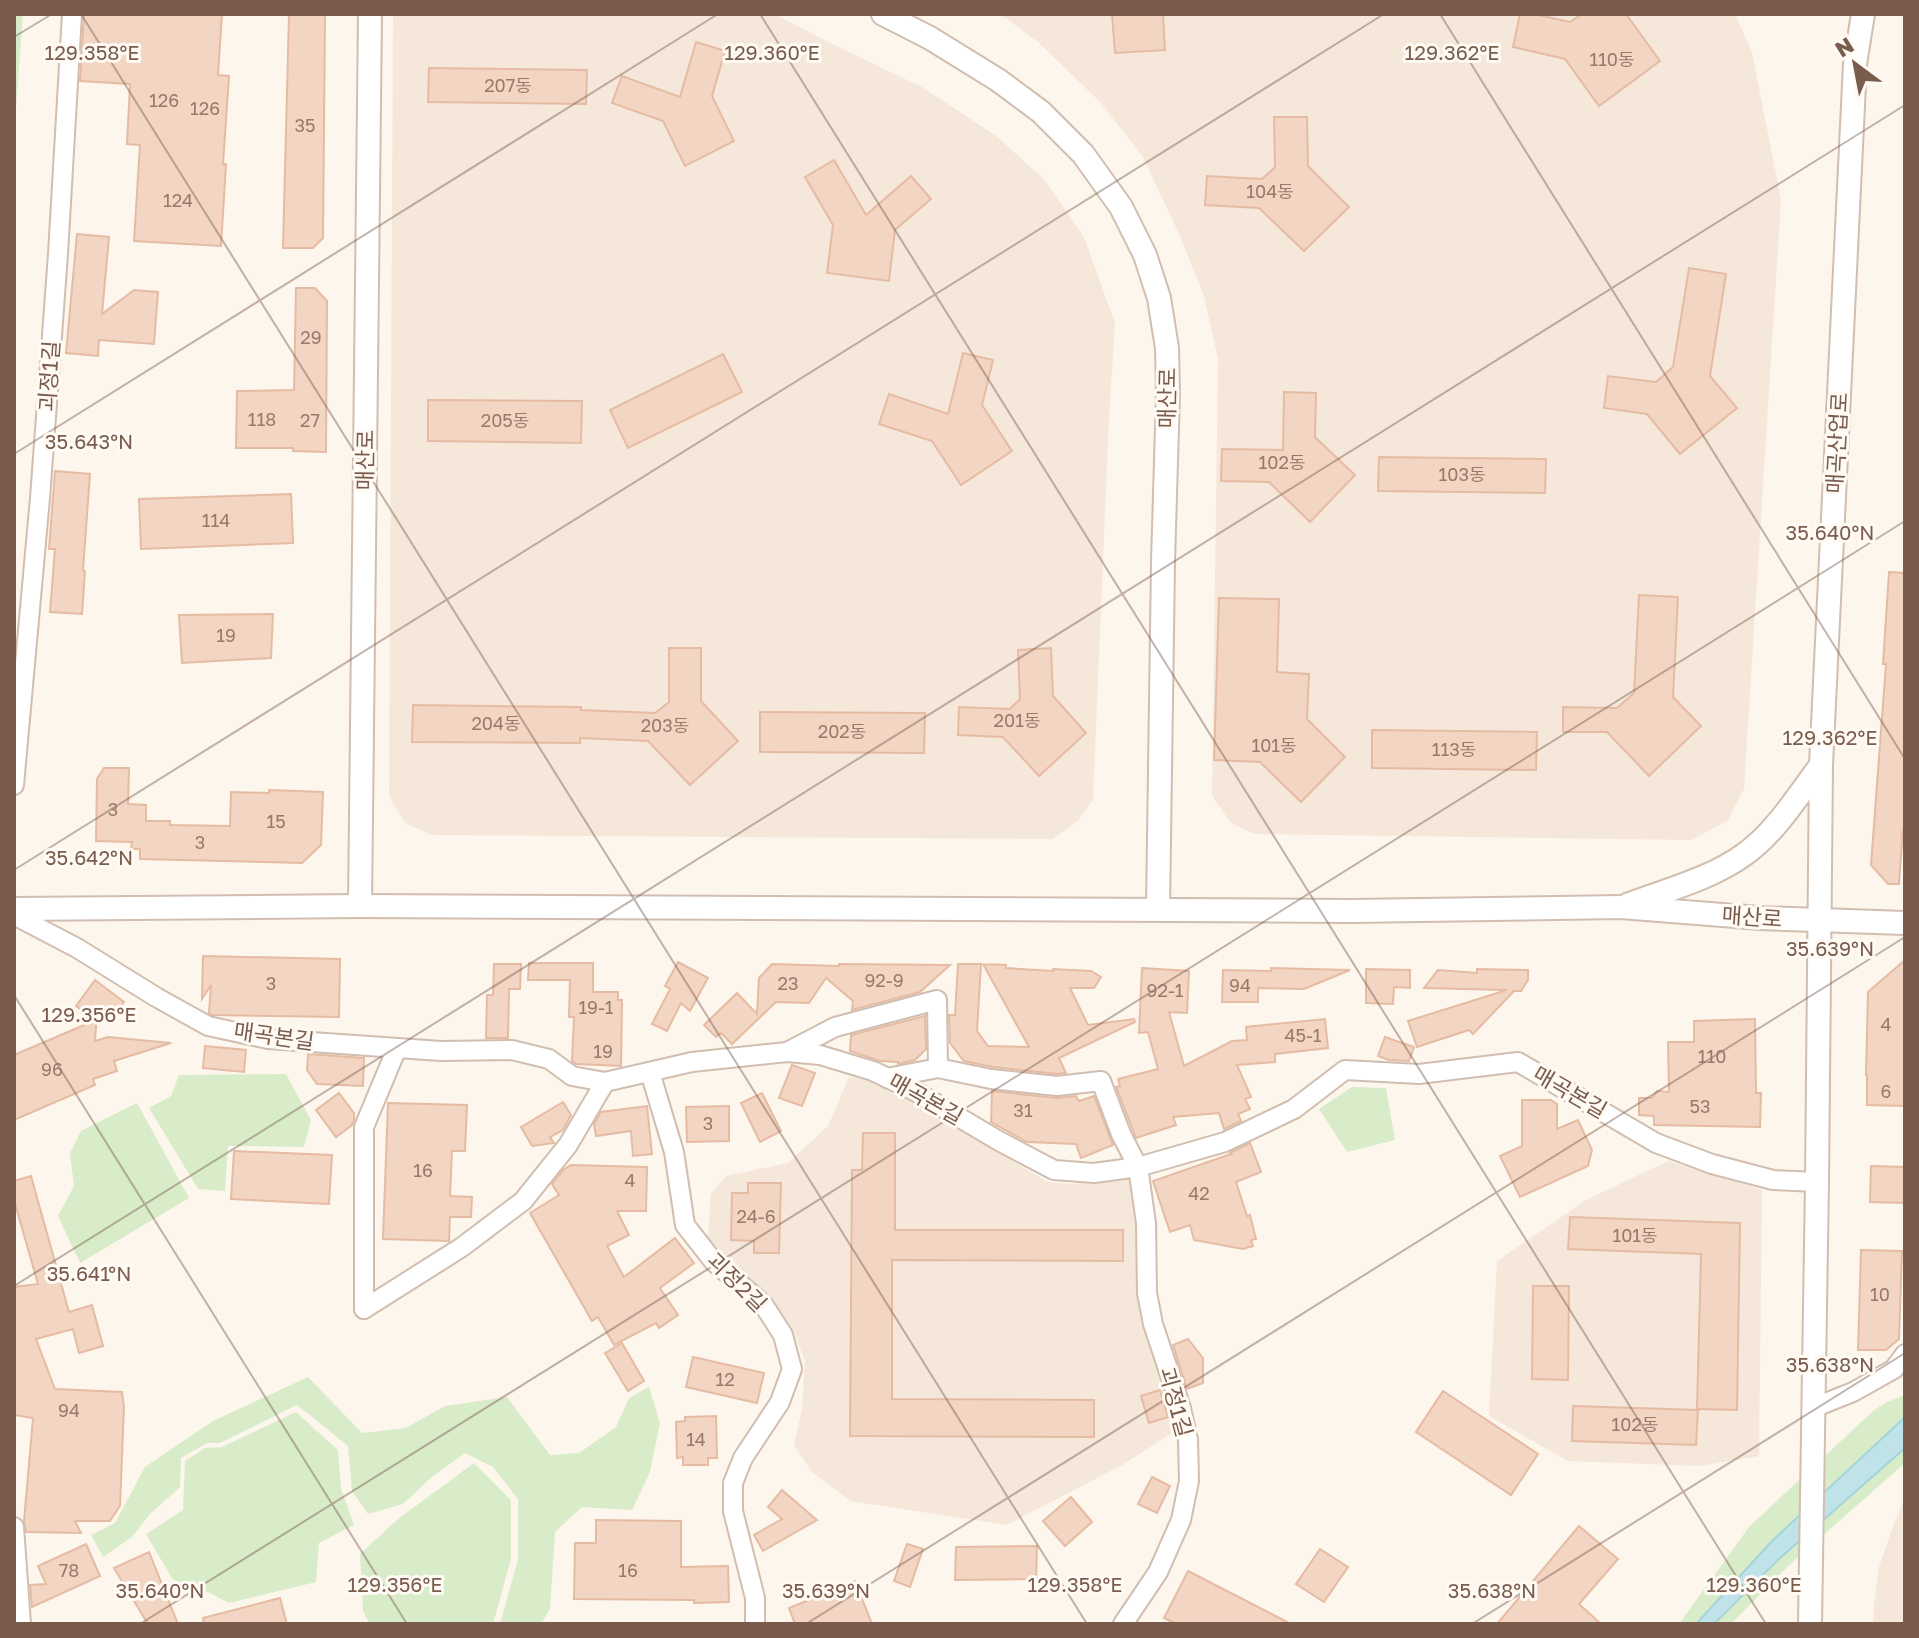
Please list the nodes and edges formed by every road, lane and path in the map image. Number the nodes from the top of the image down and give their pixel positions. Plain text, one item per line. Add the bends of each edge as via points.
1 (72, 14) edge
2 (370, 14) edge
3 (883, 14) edge
4 (1863, 14) edge
5 (1821, 765) junction
6 (14, 785) edge
7 (360, 906) junction
8 (1621, 907) junction
9 (14, 909) edge
10 (1158, 909) junction
11 (14, 915) edge
12 (1819, 920) junction
13 (1905, 923) edge
14 (397, 1048) junction
15 (787, 1052) junction
16 (938, 1068) junction
17 (650, 1072) junction
18 (887, 1078) junction
19 (605, 1082) junction
20 (1138, 1167) junction
21 (1817, 1182) junction
22 (1905, 1354) edge
23 (1813, 1408) junction
24 (14, 1527) edge
25 (1810, 1619) edge
26 (21, 1624) edge
27 (755, 1624) edge
28 (1123, 1624) edge

1 - 6 street, 괴정1길 via 39,512
2 - 7 street, 매산로
3 - 10 street, 매산로 via 998,80 1041,112 1083,154 1121,207 1159,298 1168,394
4 - 5 street, 매곡산업로 via 1855,64
5 - 8 street via 1746,854 1713,873
5 - 12 street, 매곡산업로
7 - 9 street, 매산로
7 - 10 street, 매산로
8 - 10 street, 매산로
8 - 12 street, 매산로
11 - 14 street, 매곡본길 via 208,1026 268,1039
12 - 13 street, 매산로
12 - 21 street
14 - 19 street, 매곡본길 via 512,1050 549,1059 572,1076
14 - 19 street via 364,1127 364,1309 523,1201 568,1145
15 - 16 street via 835,1027 937,1000
15 - 17 street, 매곡본길
15 - 18 street, 매곡본길 via 820,1055
16 - 18 street
16 - 20 street, 괴정1길 via 1057,1086 1101,1081
17 - 19 street, 매곡본길
17 - 27 street, 괴정2길 via 674,1152 685,1225 714,1262 763,1304 783,1335 792,1369 780,1402 733,1483 733,1511 755,1598
18 - 20 street, 매곡본길 via 1054,1170 1094,1173
20 - 21 street, 매곡본길 via 1225,1142 1294,1109 1345,1070 1419,1074 1518,1062 1656,1143 1773,1180
20 - 28 street, 괴정1길 via 1147,1293 1181,1408 1189,1481 1181,1520 1158,1572
21 - 23 street
22 - 23 street via 1894,1369
23 - 25 street
24 - 26 street

